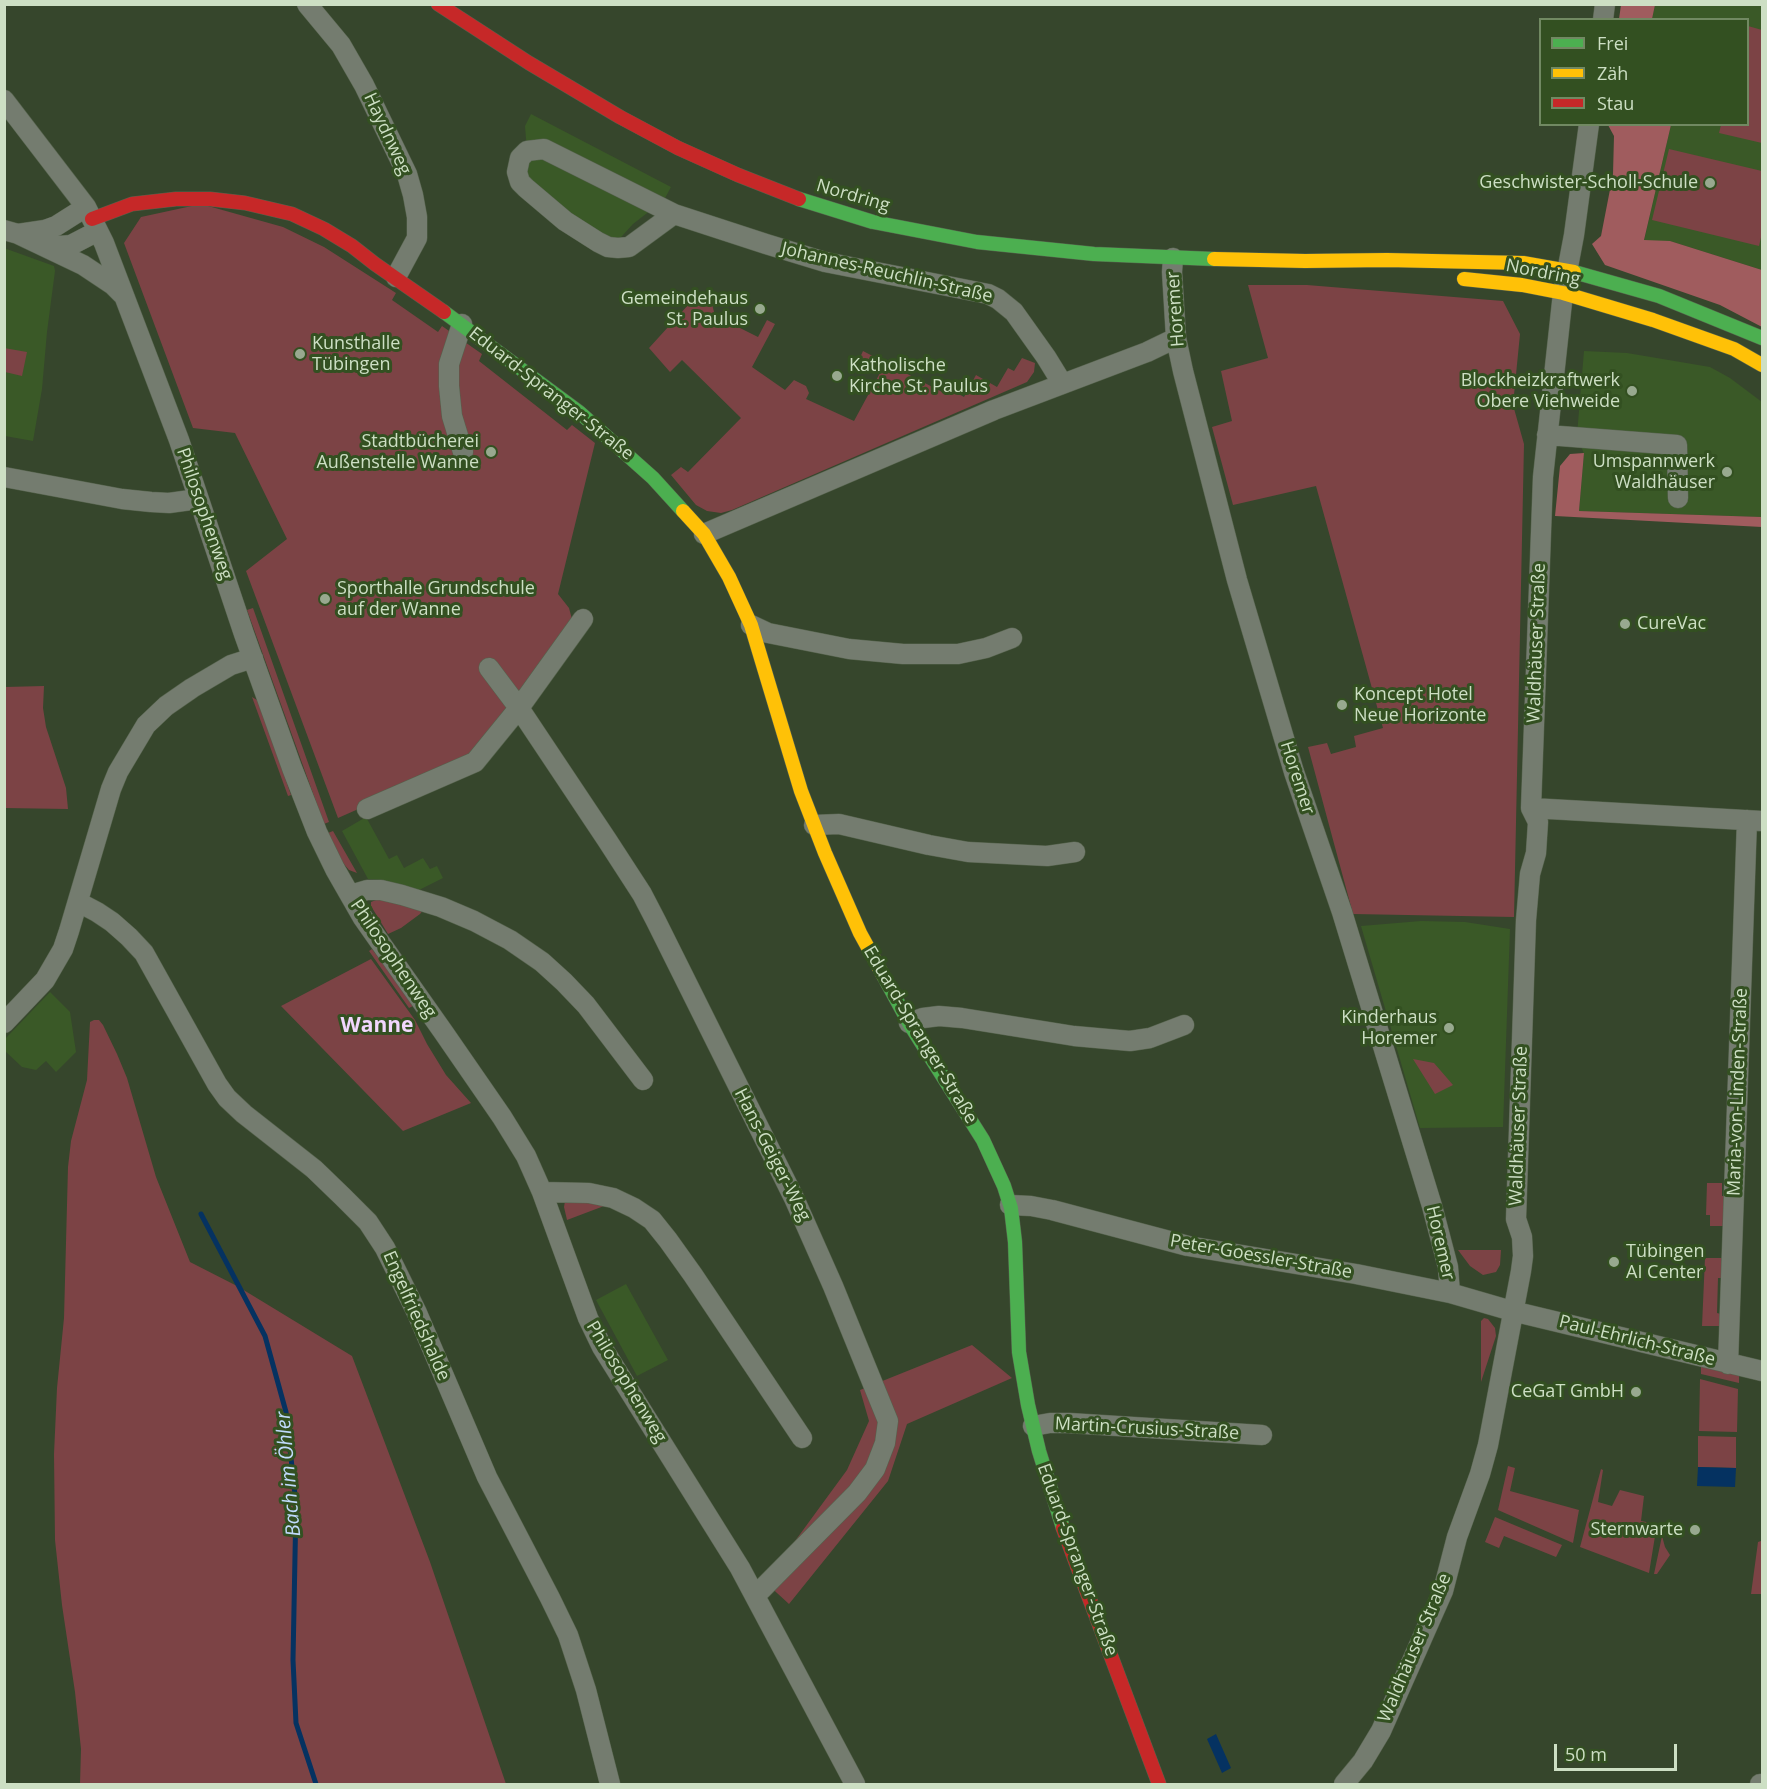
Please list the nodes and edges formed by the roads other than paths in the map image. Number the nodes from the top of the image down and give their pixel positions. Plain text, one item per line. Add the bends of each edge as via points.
1 (307, 4) edge
2 (438, 4) edge
3 (4, 100) edge
4 (1589, 126) edge
5 (674, 214) junction
6 (92, 219) junction
7 (11, 232) edge
8 (45, 247) junction
9 (1173, 258) junction
10 (1305, 261) junction
11 (1567, 270) junction
12 (1416, 274) dead end
13 (396, 277) junction
14 (1450, 278) dead end
15 (1563, 292) junction
16 (125, 297) junction
17 (462, 324) junction
18 (1176, 338) junction
19 (1762, 338) edge
20 (1762, 364) edge
21 (1062, 383) junction
22 (1547, 435) junction
23 (463, 452) dead end
24 (4, 477) edge
25 (1678, 498) dead end
26 (198, 499) junction
27 (704, 534) junction
28 (583, 619) dead end
29 (750, 625) junction
30 (1012, 638) dead end
31 (253, 658) junction
32 (489, 668) dead end
33 (519, 708) junction
34 (1530, 808) junction
35 (367, 809) dead end
36 (1755, 820) edge
37 (814, 825) junction
38 (1075, 852) dead end
39 (350, 895) junction
40 (78, 902) junction
41 (4, 1023) edge
42 (909, 1023) junction
43 (1184, 1025) dead end
44 (644, 1080) dead end
45 (542, 1192) junction
46 (1010, 1205) junction
47 (1450, 1293) junction
48 (1512, 1311) junction
49 (1728, 1364) junction
50 (1762, 1371) edge
51 (1033, 1426) junction
52 (1262, 1435) dead end
53 (802, 1438) dead end
54 (755, 1596) junction
55 (1345, 1784) edge
56 (610, 1785) edge
57 (855, 1785) edge
58 (1160, 1785) edge

1 - 13 street, Haydnweg via 341,45 407,174 417,217 417,238
2 - 9 street, Nordring via 650,134 799,199 873,222 977,242
3 - 6 street, Philosophenweg
4 - 11 street, Waldhäuser Straße
5 - 5 street, Johannes-Reuchlin-Straße via 544,149 527,151 520,158 520,182 565,221 608,247 629,247
5 - 21 street, Johannes-Reuchlin-Straße via 825,262 998,298 1021,321
6 - 7 street via 45,230
6 - 8 street via 71,245
6 - 13 street, Eduard-Spranger-Straße via 148,201 210,199 244,203 292,214 324,229
6 - 16 street, Philosophenweg
7 - 8 street
8 - 16 street via 83,265
9 - 10 street, Nordring
9 - 18 street, Horemer
10 - 11 street, Nordring via 1523,263
10 - 12 street, Nordring
11 - 15 street, Waldhäuser Straße
11 - 19 street, Nordring via 1659,296
13 - 17 street, Eduard-Spranger-Straße
14 - 15 street, Nordring
15 - 20 street, Nordring via 1734,349
15 - 22 street, Waldhäuser Straße
16 - 26 street, Philosophenweg
17 - 23 street, Eduard-Spranger-Straße via 449,364 449,386 452,416
17 - 27 street, Eduard-Spranger-Straße via 579,412 653,478
18 - 21 street
18 - 47 street, Horemer via 1237,580 1432,1206 1448,1267
21 - 27 street
22 - 25 street via 1677,445
22 - 34 street, Waldhäuser Straße
24 - 26 street via 151,502
26 - 31 street, Philosophenweg
27 - 29 street, Eduard-Spranger-Straße
28 - 33 street
29 - 30 street via 777,635 849,649 903,654 958,654
29 - 37 street, Eduard-Spranger-Straße
31 - 39 street, Philosophenweg via 317,832
31 - 40 street via 231,665 192,687 146,725 114,780
32 - 33 street, Hans-Geiger-Weg
33 - 35 street via 476,762
33 - 54 street, Hans-Geiger-Weg via 656,921 795,1198 888,1421 875,1469 856,1494
34 - 36 street
34 - 48 street, Waldhäuser Straße via 1538,822 1526,920 1516,1218 1523,1256
36 - 49 street, Maria-von-Linden-Straße
37 - 38 street via 839,824 968,852 1047,856
37 - 42 street, Eduard-Spranger-Straße via 860,933
39 - 44 street via 367,890 402,895 441,907 510,940 542,962 579,998
39 - 45 street, Philosophenweg via 502,1117
40 - 41 street via 55,964
40 - 56 street, Engelfriedshalde via 112,922 144,953 227,1098 329,1183 368,1222 385,1248 487,1477 568,1635
42 - 43 street via 939,1016 1130,1041
42 - 46 street, Eduard-Spranger-Straße via 983,1140
45 - 53 street via 613,1198 652,1220
45 - 54 street, Philosophenweg via 602,1347
46 - 47 street, Peter-Goessler-Straße via 1052,1210 1188,1246
46 - 51 street, Eduard-Spranger-Straße via 1019,1352
47 - 48 street, Peter-Goessler-Straße
48 - 49 street, Paul-Ehrlich-Straße
48 - 55 street, Waldhäuser Straße via 1488,1445 1443,1591 1381,1731
49 - 50 street, Paul-Ehrlich-Straße
51 - 52 street, Martin-Crusius-Straße via 1069,1423
51 - 58 street, Eduard-Spranger-Straße via 1057,1511
54 - 57 street, Philosophenweg

